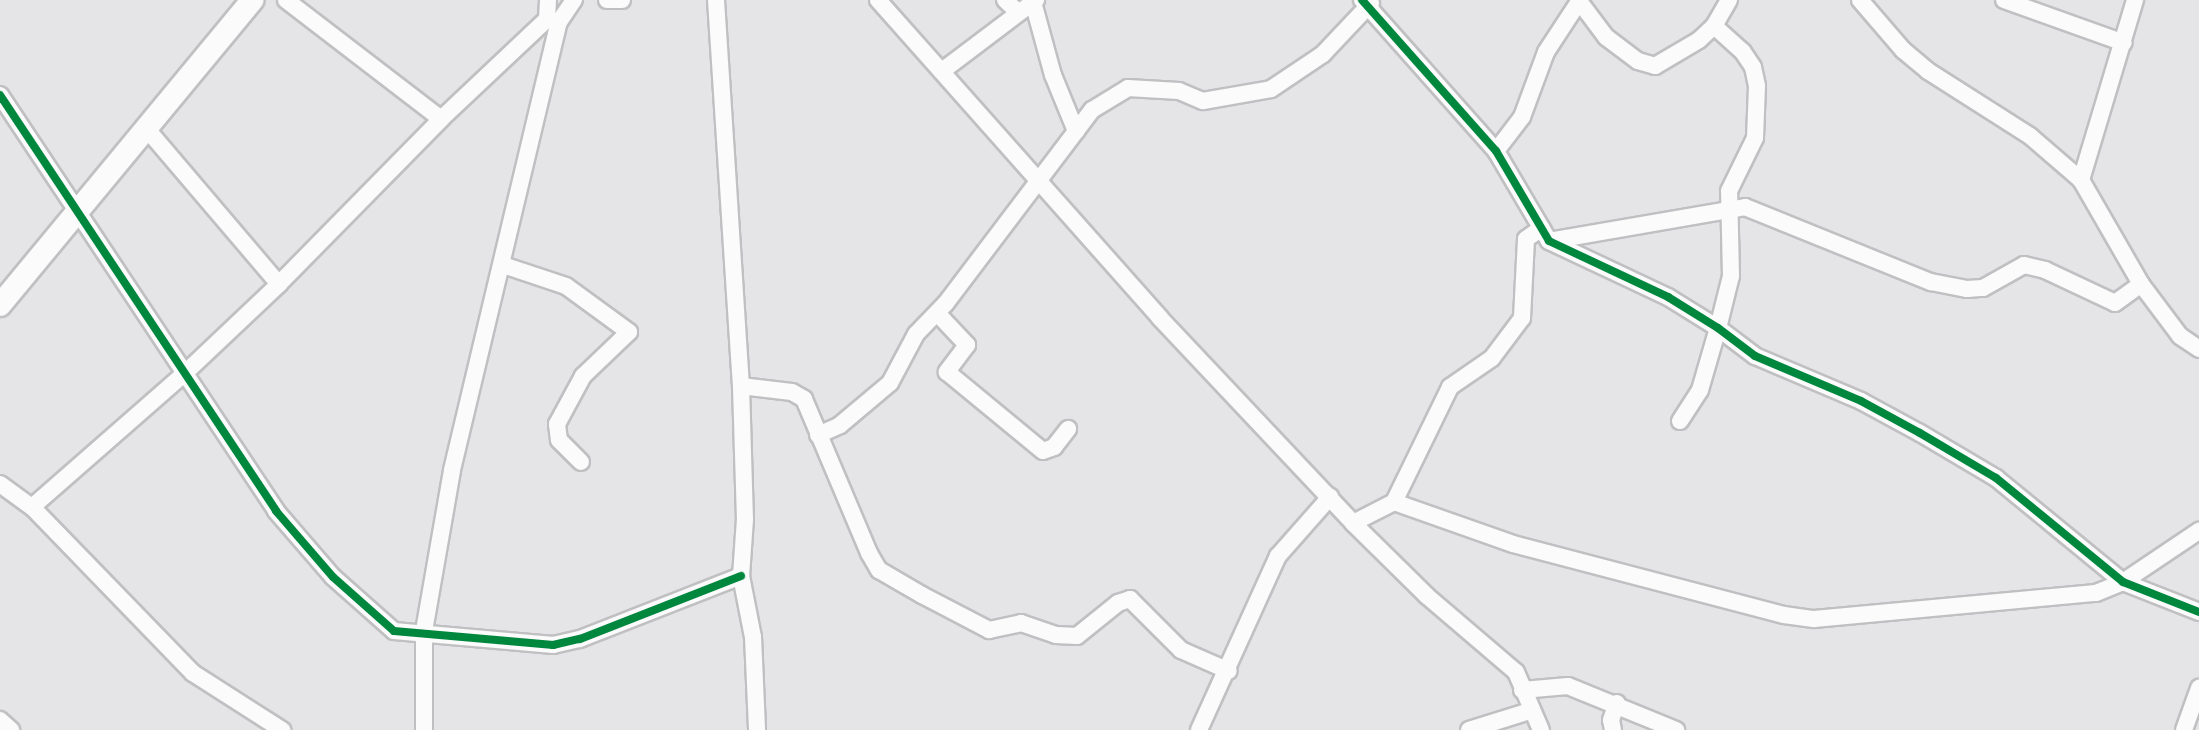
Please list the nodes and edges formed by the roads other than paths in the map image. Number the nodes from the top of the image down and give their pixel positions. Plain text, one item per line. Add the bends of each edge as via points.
1 (252, 0) edge
2 (286, 0) edge
3 (548, 0) edge
4 (574, 0) edge
5 (607, 0) edge
6 (622, 0) edge
7 (878, 0) edge
8 (1005, 0) edge
9 (1580, 0) edge
10 (1729, 0) edge
11 (1860, 0) edge
12 (2004, 0) edge
13 (2135, 0) edge
14 (718, 1) edge
15 (1034, 1) edge
16 (1367, 4) edge
17 (1018, 12) junction
18 (553, 21) junction
19 (1714, 26) junction
20 (2124, 43) junction
21 (942, 71) junction
22 (0, 94) edge
23 (441, 119) junction
24 (146, 129) junction
25 (1077, 131) junction
26 (1496, 151) junction
27 (2081, 180) junction
28 (1040, 183) junction
29 (1728, 208) junction
30 (77, 213) junction
31 (1546, 235) junction
32 (503, 265) junction
33 (279, 284) junction
34 (2141, 284) junction
35 (0, 305) edge
36 (937, 313) junction
37 (1718, 328) junction
38 (2199, 348) edge
39 (185, 373) junction
40 (741, 386) junction
41 (1680, 421) dead end
42 (1068, 429) dead end
43 (818, 435) junction
44 (581, 462) dead end
45 (0, 484) edge
46 (1330, 497) junction
47 (1394, 502) junction
48 (32, 507) junction
49 (1353, 524) junction
50 (2199, 531) edge
51 (741, 576) junction
52 (2123, 582) junction
53 (2199, 612) edge
54 (424, 631) junction
55 (1229, 671) junction
56 (2199, 688) edge
57 (1522, 690) junction
58 (1617, 704) junction
59 (1530, 711) junction
60 (0, 720) edge
61 (11, 730) edge
62 (282, 730) edge
63 (423, 730) edge
64 (757, 730) edge
65 (1199, 730) edge
66 (1469, 730) edge
67 (1541, 730) edge
68 (1613, 730) edge
69 (1676, 730) edge
70 (2184, 730) edge

1 - 24 street
2 - 23 street
3 - 18 street
4 - 18 street
5 - 6 street
7 - 21 street
8 - 17 street
9 - 19 street via 1606,37 1623,52 1655,66 1699,40
9 - 26 street via 1546,52 1522,117
10 - 19 street
11 - 27 street via 1928,71 2030,136
12 - 20 street
13 - 20 street
14 - 40 street
15 - 17 street
15 - 25 street via 1053,75
16 - 25 street via 1323,54 1271,89 1203,101 1179,91 1128,88 1092,110
16 - 26 street
17 - 21 street
18 - 23 street
18 - 32 street
19 - 29 street via 1743,52 1753,67 1757,86 1755,138 1730,191
20 - 27 street
21 - 28 street
22 - 30 street
23 - 33 street
24 - 30 street
24 - 33 street
25 - 28 street
26 - 31 street
27 - 34 street
28 - 36 street
28 - 46 street via 1160,318
29 - 31 street
29 - 34 street via 1745,207 1931,282 1967,290 1983,288 2024,265 2045,270 2115,303
29 - 37 street via 1731,276
30 - 35 street
30 - 39 street
31 - 37 street via 1668,297
31 - 47 street via 1526,239 1522,318 1492,358 1450,387
32 - 44 street via 566,286 629,332 584,376 557,424 559,440
32 - 54 street via 452,470
33 - 39 street
34 - 38 street via 2180,336
36 - 42 street via 967,345 947,372 1043,451 1054,447
36 - 43 street via 912,340 890,383 840,425
37 - 41 street via 1700,390
37 - 52 street via 1755,356 1861,401 1996,478
39 - 48 street
39 - 54 street via 276,511 333,577 394,631
40 - 43 street via 799,393
40 - 51 street via 745,519
43 - 55 street via 879,570 922,595 989,630 1021,623 1066,636 1089,630 1118,603 1130,599 1181,650
45 - 48 street
46 - 49 street
46 - 55 street via 1278,556
47 - 49 street
47 - 52 street via 1514,544 1784,615 1815,619 2067,597 2096,593
48 - 62 street via 193,673
49 - 57 street via 1427,596 1516,672
50 - 52 street
51 - 54 street via 580,639 553,645
51 - 64 street via 753,637
52 - 53 street
54 - 63 street
55 - 65 street
56 - 70 street
57 - 58 street via 1568,686
57 - 59 street
58 - 68 street via 1611,720
58 - 69 street
59 - 66 street
59 - 67 street
60 - 61 street

